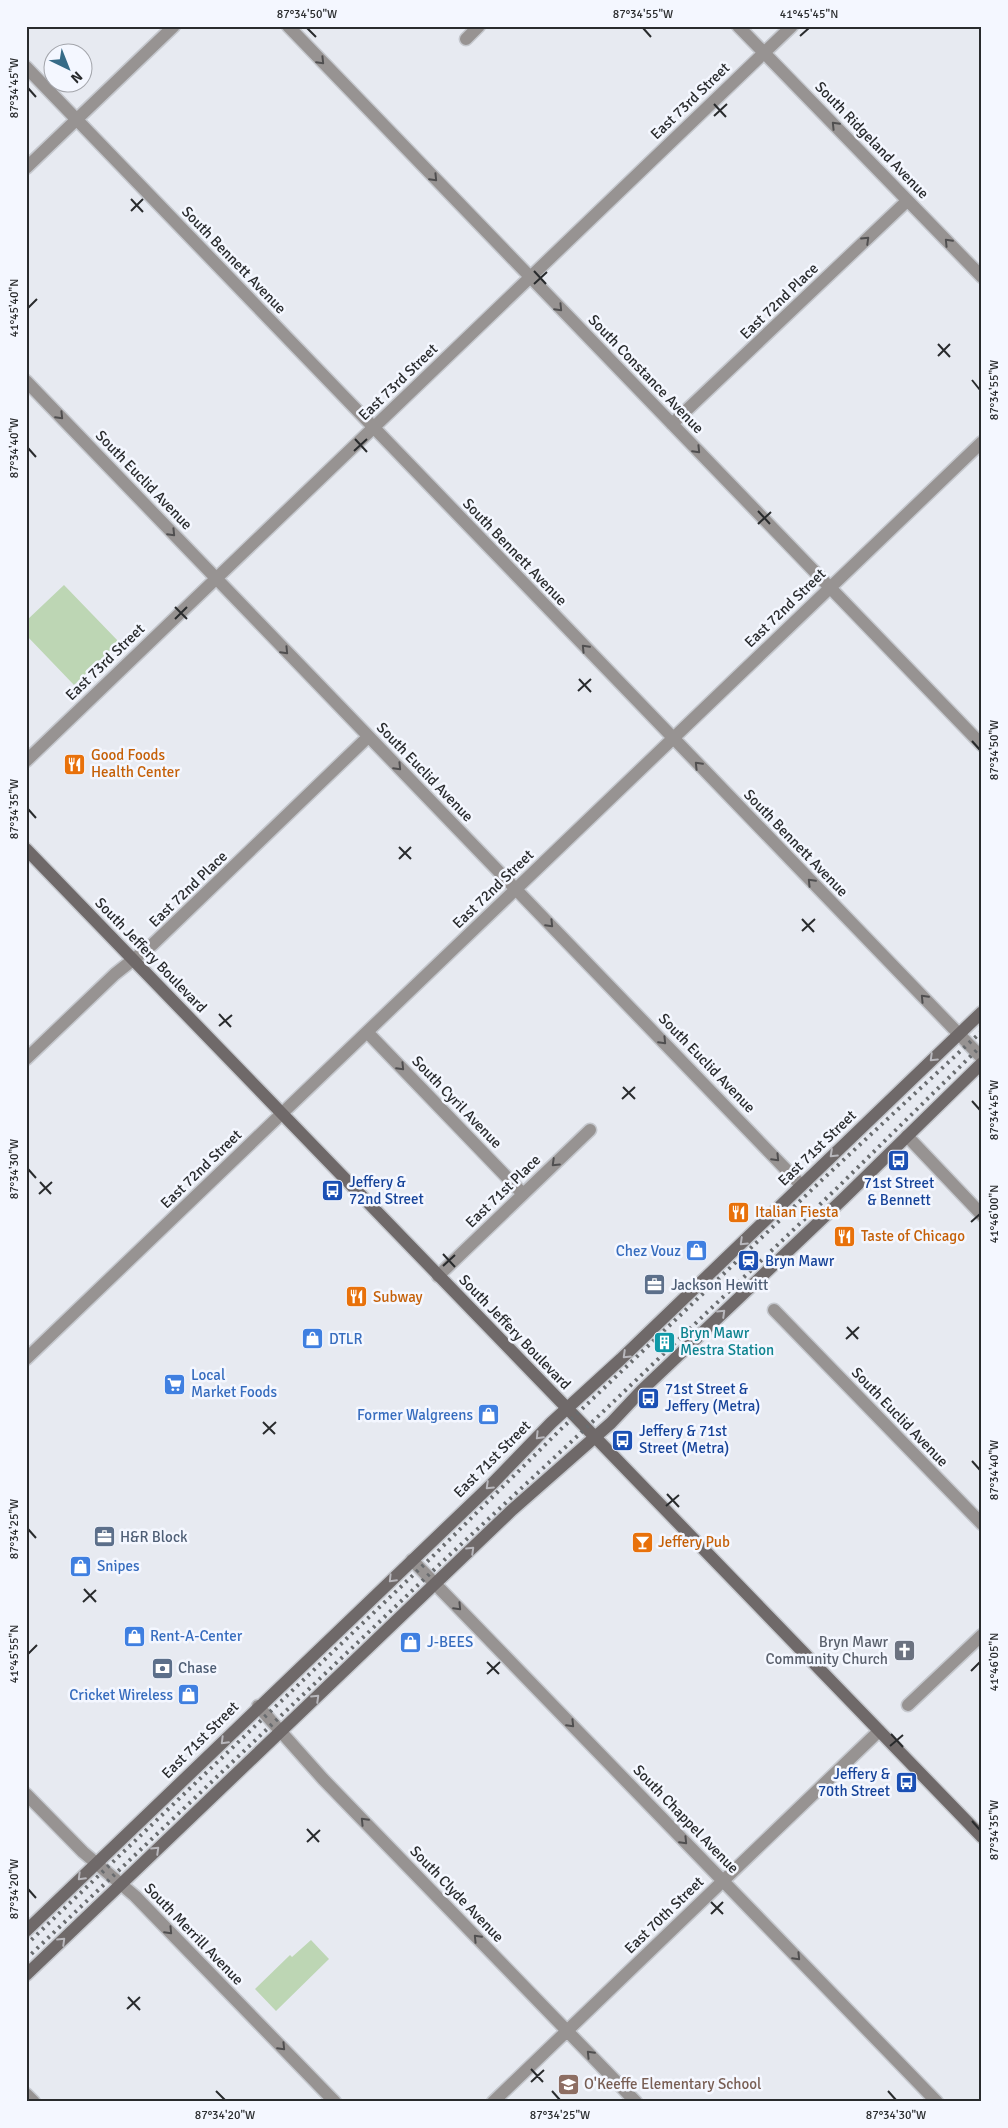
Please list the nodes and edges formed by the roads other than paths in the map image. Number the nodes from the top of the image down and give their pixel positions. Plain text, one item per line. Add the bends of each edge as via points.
1 (174, 26) edge
2 (288, 26) edge
3 (479, 26) edge
4 (738, 26) edge
5 (792, 26) edge
6 (466, 39) dead end
7 (764, 53) junction
8 (26, 67) edge
9 (77, 119) junction
10 (26, 168) edge
11 (908, 200) junction
12 (530, 277) junction
13 (982, 277) edge
14 (26, 381) edge
15 (672, 424) junction
16 (373, 428) junction
17 (982, 442) edge
18 (216, 579) junction
19 (830, 588) junction
20 (368, 737) junction
21 (672, 739) junction
22 (981, 742) edge
23 (26, 761) edge
24 (26, 849) edge
25 (516, 889) junction
26 (134, 960) junction
27 (982, 1012) edge
28 (367, 1032) junction
29 (958, 1033) junction
30 (982, 1058) edge
31 (26, 1059) edge
32 (982, 1063) edge
33 (282, 1114) junction
34 (590, 1130) dead end
35 (906, 1136) junction
36 (801, 1185) junction
37 (523, 1194) junction
38 (982, 1215) edge
39 (438, 1276) junction
40 (774, 1310) dead end
41 (26, 1359) edge
42 (567, 1408) junction
43 (594, 1437) junction
44 (982, 1524) edge
45 (412, 1560) junction
46 (435, 1584) junction
47 (982, 1634) edge
48 (908, 1705) dead end
49 (258, 1706) junction
50 (879, 1731) junction
51 (280, 1732) junction
52 (26, 1794) edge
53 (982, 1837) edge
54 (96, 1863) junction
55 (723, 1881) junction
56 (121, 1884) junction
57 (26, 1931) edge
58 (26, 1975) edge
59 (567, 2031) junction
60 (26, 2094) edge
61 (34, 2102) edge
62 (335, 2102) edge
63 (493, 2102) edge
64 (636, 2102) edge
65 (937, 2102) edge

1 - 9 street
2 -> 12 street, South Constance Avenue
3 - 6 street
4 - 7 street, South Ridgeland Avenue
5 - 7 street, East 73rd Street
11 -> 7 street, South Ridgeland Avenue
7 - 12 street, East 73rd Street
8 - 9 street, South Bennett Avenue
9 - 10 street
9 - 16 street, South Bennett Avenue
13 -> 11 street, South Ridgeland Avenue
15 -> 11 street, East 72nd Place
12 -> 15 street, South Constance Avenue
12 - 16 street, East 73rd Street
14 -> 18 street, South Euclid Avenue
15 -> 19 street, South Constance Avenue
16 - 18 street, East 73rd Street
21 -> 16 street, South Bennett Avenue
17 - 19 street, East 72nd Street
18 -> 20 street, South Euclid Avenue
18 - 23 street, East 73rd Street
19 - 21 street, East 72nd Street
19 - 22 street, South Constance Avenue
20 -> 25 street, South Euclid Avenue
20 - 26 street, East 72nd Place
21 - 25 street, East 72nd Street
29 -> 21 street, South Bennett Avenue
24 - 26 main road, South Jeffery Boulevard
25 - 28 street, East 72nd Street
25 -> 36 street, South Euclid Avenue
26 - 31 street, East 72nd Place
26 - 33 main road, South Jeffery Boulevard
27 - 29 main road, East 71st Street
28 - 33 street, East 72nd Street
28 -> 37 street, South Cyril Avenue
29 - 30 street, South Bennett Avenue
29 -> 36 main road, East 71st Street
32 - 35 main road
33 - 39 main road, South Jeffery Boulevard
33 - 41 street, East 72nd Street
34 -> 37 street, East 71st Place
35 - 38 street
43 -> 35 main road
36 -> 42 main road, East 71st Street
37 - 39 street, East 71st Place
39 - 42 main road, South Jeffery Boulevard
40 - 44 street, South Euclid Avenue
42 - 43 main road, South Jeffery Boulevard
42 -> 45 main road, East 71st Street
46 -> 43 main road
43 - 50 main road, South Jeffery Boulevard
45 - 46 street, South Chappel Avenue
45 -> 49 main road, East 71st Street
51 -> 46 main road
46 -> 55 street, South Chappel Avenue
47 - 48 street
49 - 51 street, South Clyde Avenue
49 -> 54 main road, East 71st Street
50 - 53 main road, South Jeffery Boulevard
50 - 55 street, East 70th Street
56 -> 51 main road
59 -> 51 street, South Clyde Avenue
52 - 54 street, South Merrill Avenue
54 - 56 street, South Merrill Avenue
54 -> 57 main road, East 71st Street
55 - 59 street, East 70th Street
55 -> 65 street, South Chappel Avenue
58 -> 56 main road
56 -> 62 street, South Merrill Avenue
59 - 63 street, East 70th Street
64 -> 59 street, South Clyde Avenue
60 - 61 street

